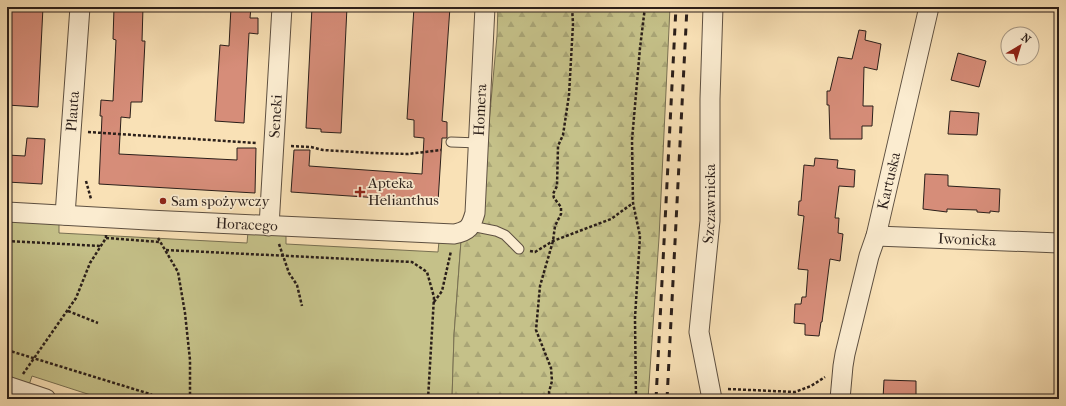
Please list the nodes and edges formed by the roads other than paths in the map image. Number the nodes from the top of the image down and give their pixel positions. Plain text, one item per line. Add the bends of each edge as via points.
1 (80, 7) edge
2 (282, 7) edge
3 (485, 7) edge
4 (713, 7) edge
5 (929, 7) edge
6 (451, 142) dead end
7 (479, 143) junction
8 (7, 212) edge
9 (65, 215) junction
10 (473, 220) junction
11 (269, 226) junction
12 (876, 236) junction
13 (1059, 243) edge
14 (519, 249) road end
15 (9, 390) edge
16 (712, 395) edge
17 (46, 399) edge
18 (840, 399) edge

1 - 9 street, Plauta
2 - 11 street, Seneki
3 - 7 street, Homera
4 - 16 street, Szczawnicka via 710,221 699,332
5 - 12 street, Kartuska
6 - 7 lane
7 - 10 street, Homera
8 - 9 street, Horacego
9 - 11 street, Horacego
10 - 11 street, Horacego via 463,232 454,234
10 - 14 lane via 505,235
12 - 13 street, Iwonicka
12 - 18 street, Kartuska via 844,360
15 - 17 street

